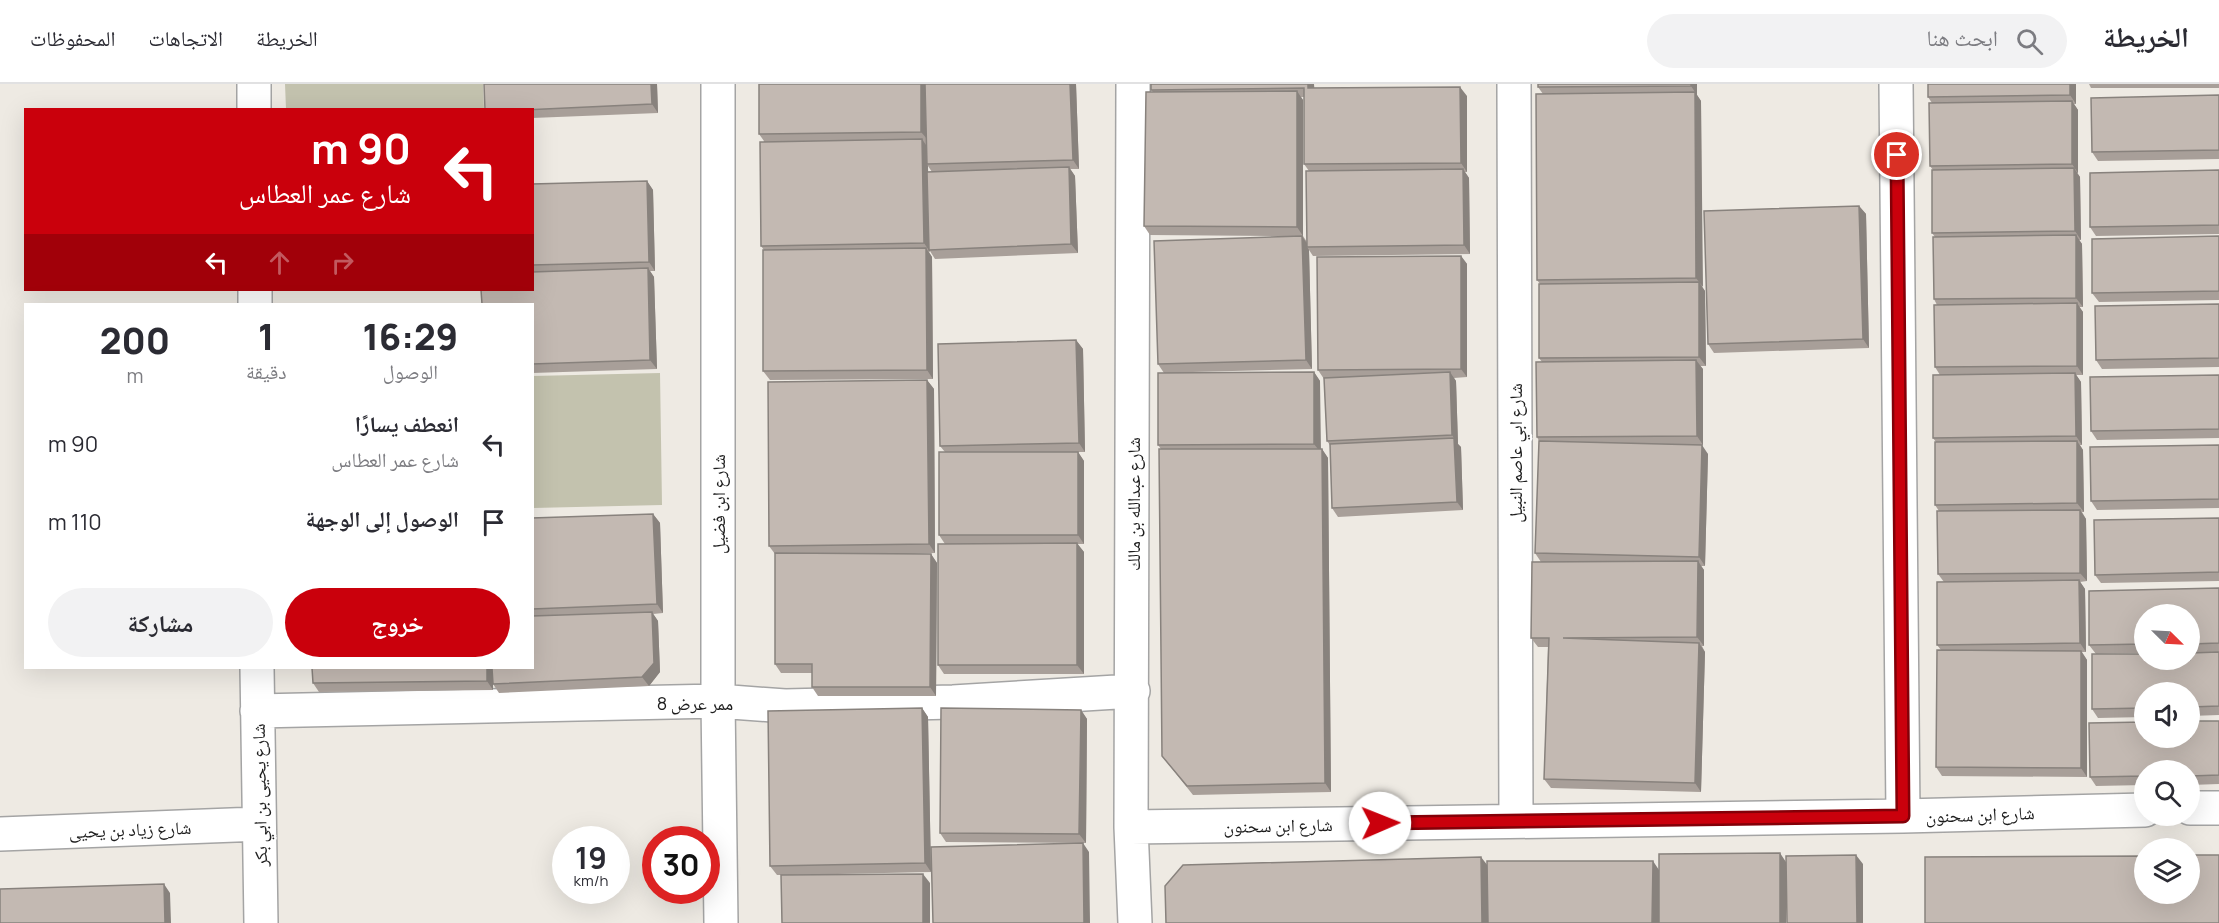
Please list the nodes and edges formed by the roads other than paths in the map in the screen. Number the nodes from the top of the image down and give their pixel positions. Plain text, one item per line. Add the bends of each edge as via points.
1 (254, 84) edge
2 (718, 84) edge
3 (1133, 84) edge
4 (1514, 84) edge
5 (1896, 84) edge
6 (254, 108) edge
7 (257, 669) edge
8 (1133, 692) junction
9 (718, 701) junction
10 (257, 711) junction
11 (2200, 808) edge
12 (2219, 808) edge
13 (2134, 810) edge
14 (1903, 816) junction
15 (1516, 821) junction
16 (259, 824) junction
17 (1131, 827) junction
18 (0, 834) edge
19 (261, 923) edge
20 (720, 923) edge
21 (1135, 923) edge

1 - 6 street
2 - 9 street, شارع ابن فضيل
3 - 8 street, شارع عبدالله بن مالك
4 - 15 street, شارع ابي عاصم النبيل
5 - 14 street
7 - 10 street, شارع يحيى بن ابي بكر
8 - 9 street, ممر عرض 8 via 785,706
8 - 17 street, شارع عبدالله بن مالك
9 - 10 street, ممر عرض 8
9 - 20 street, شارع ابن فضيل
10 - 16 street, شارع يحيى بن ابي بكر
11 - 12 street
13 - 14 street, شارع ابن سحنون
14 - 15 street, شارع ابن سحنون
15 - 17 street, شارع ابن سحنون
16 - 18 street, شارع زياد بن يحيى
16 - 19 street, شارع يحيى بن ابي بكر
17 - 21 street, شارع عبدالله بن مالك

